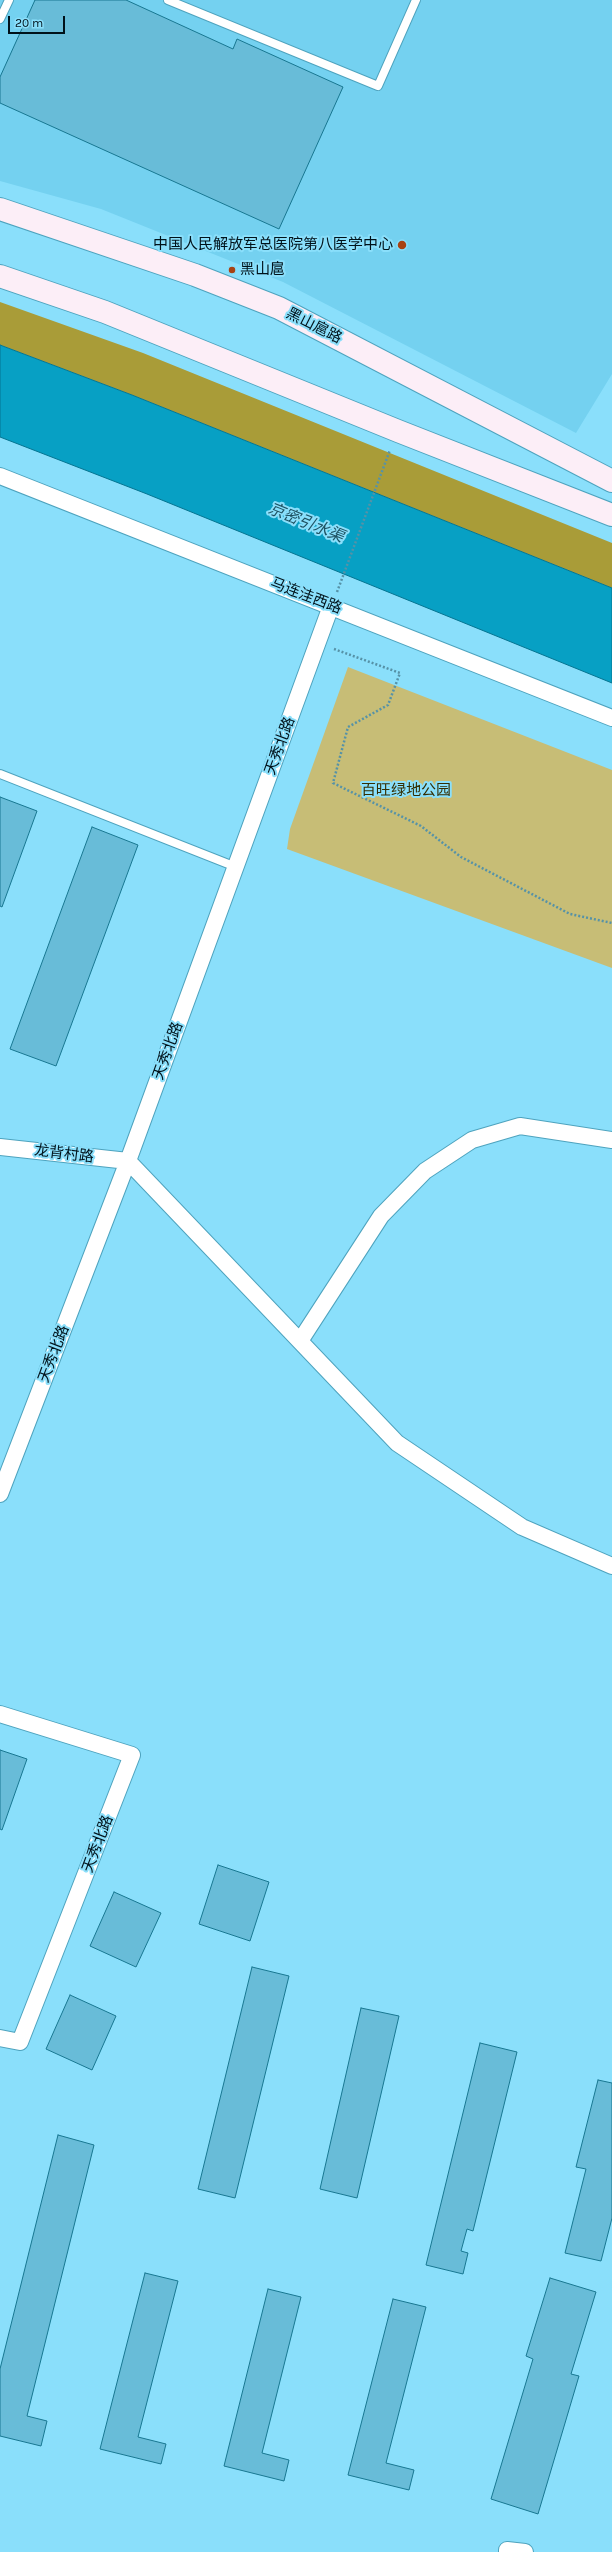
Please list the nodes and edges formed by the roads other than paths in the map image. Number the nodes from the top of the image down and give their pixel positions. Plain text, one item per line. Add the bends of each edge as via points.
1 (9, 0) edge
2 (168, 0) edge
3 (416, 0) edge
4 (0, 19) edge
5 (0, 209) edge
6 (0, 276) edge
7 (0, 476) edge
8 (612, 481) edge
9 (612, 515) edge
10 (331, 606) junction
11 (612, 718) edge
12 (0, 774) edge
13 (236, 867) junction
14 (612, 1140) edge
15 (0, 1147) edge
16 (128, 1161) junction
17 (300, 1341) junction
18 (0, 1494) edge
19 (612, 1566) edge
20 (0, 1714) edge
21 (0, 2038) edge
22 (507, 2552) edge
23 (525, 2552) edge

1 - 4 lane
2 - 3 lane via 378,86
5 - 8 main road, 黑山扈路 via 195,275 279,308
6 - 9 main road via 105,312
7 - 10 street, 马连洼西路
10 - 11 street, 马连洼西路
10 - 13 street, 天秀北路
12 - 13 lane
13 - 16 street, 天秀北路
14 - 17 street via 520,1126 472,1140 425,1171 380,1216
15 - 16 street, 龙背村路
16 - 17 street
16 - 18 street, 天秀北路
17 - 19 street via 397,1443 522,1527
20 - 21 street, 天秀北路 via 132,1755 20,2042
22 - 23 street

